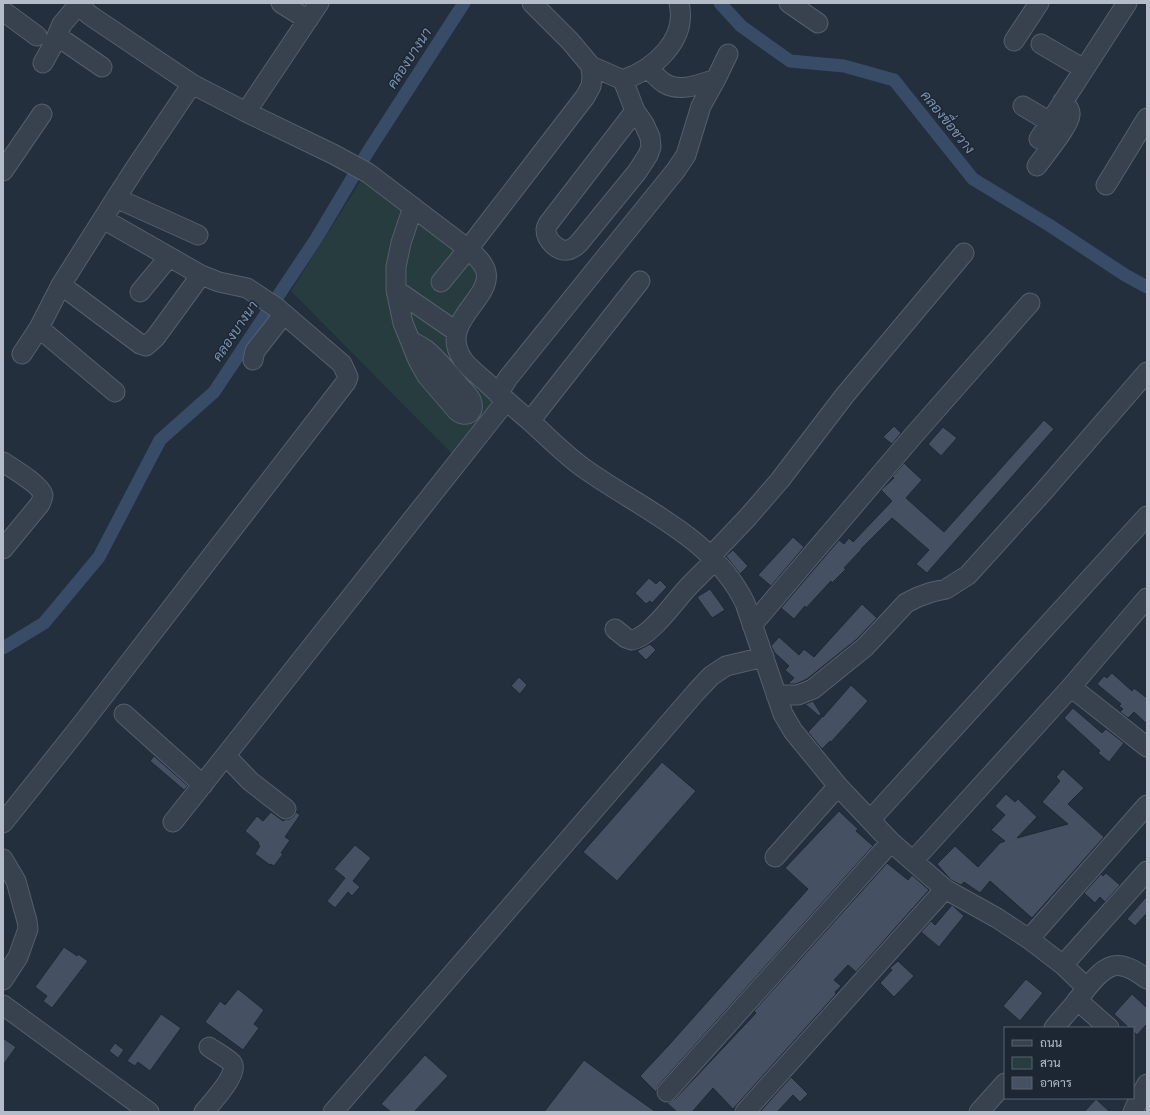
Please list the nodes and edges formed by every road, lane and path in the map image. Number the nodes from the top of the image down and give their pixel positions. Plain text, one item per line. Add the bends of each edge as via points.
1 (81, 3) edge
2 (281, 3) edge
3 (319, 3) edge
4 (532, 3) edge
5 (679, 3) edge
6 (789, 3) edge
7 (1039, 3) edge
8 (1127, 3) edge
9 (3, 11) edge
10 (308, 20) junction
11 (818, 23) dead end
12 (37, 36) dead end
13 (57, 36) junction
14 (1014, 41) dead end
15 (1041, 44) dead end
16 (728, 54) dead end
17 (43, 63) dead end
18 (591, 66) junction
19 (102, 67) dead end
20 (648, 68) junction
21 (1084, 69) junction
22 (716, 79) junction
23 (623, 80) junction
24 (192, 84) junction
25 (1063, 101) junction
26 (1023, 106) dead end
27 (636, 111) junction
28 (246, 112) junction
29 (42, 114) dead end
30 (1147, 118) edge
31 (1050, 122) junction
32 (1038, 139) dead end
33 (4, 166) edge
34 (1037, 166) dead end
35 (1106, 185) dead end
36 (116, 198) junction
37 (413, 207) junction
38 (103, 219) junction
39 (198, 235) dead end
40 (468, 249) junction
41 (964, 253) dead end
42 (169, 257) junction
43 (201, 275) junction
44 (640, 280) dead end
45 (441, 282) dead end
46 (61, 285) junction
47 (396, 290) junction
48 (140, 292) dead end
49 (1030, 303) dead end
50 (280, 311) junction
51 (39, 328) junction
52 (457, 332) junction
53 (411, 342) dead end
54 (22, 354) dead end
55 (253, 360) dead end
56 (1147, 372) edge
57 (115, 392) dead end
58 (502, 397) junction
59 (530, 421) junction
60 (3, 462) edge
61 (1147, 516) edge
62 (3, 549) edge
63 (712, 559) junction
64 (1147, 598) edge
65 (752, 625) junction
66 (615, 629) dead end
67 (764, 657) junction
68 (1072, 687) junction
69 (776, 695) junction
70 (124, 714) dead end
71 (1147, 747) edge
72 (226, 756) junction
73 (203, 785) junction
74 (838, 786) junction
75 (1147, 805) edge
76 (286, 809) dead end
77 (871, 819) junction
78 (173, 822) dead end
79 (3, 823) edge
80 (891, 842) junction
81 (775, 857) dead end
82 (3, 859) edge
83 (913, 861) junction
84 (1147, 871) edge
85 (945, 889) junction
86 (1029, 939) junction
87 (1062, 965) junction
88 (1147, 979) edge
89 (3, 980) edge
90 (1082, 994) junction
91 (3, 1006) edge
92 (1055, 1027) edge
93 (1108, 1027) edge
94 (209, 1047) dead end
95 (1004, 1084) edge
96 (1147, 1084) edge
97 (667, 1092) dead end
98 (149, 1112) edge
99 (204, 1112) edge
100 (333, 1112) edge
101 (745, 1112) edge
102 (979, 1112) edge
103 (1134, 1112) edge

1 - 13 street via 62,24
1 - 24 street via 91,16
2 - 10 street
3 - 10 street
4 - 18 street
5 - 20 street via 681,19 678,34 665,53
6 - 11 street
7 - 14 street
8 - 21 street
9 - 12 street
10 - 28 street
13 - 17 street
13 - 19 street
15 - 21 street
16 - 22 street
18 - 23 street
18 - 40 street via 591,86 585,97
20 - 22 street via 663,82 674,87
20 - 23 street
21 - 25 street
22 - 58 street via 701,106 682,160 508,378
23 - 27 street
24 - 28 street
24 - 36 street
25 - 31 street
25 - 34 street via 1070,111 1070,116
26 - 31 street
27 - 27 street via 548,224 548,238 556,247 566,251 579,243 648,155 651,147 650,137
28 - 37 street via 368,173
29 - 33 street
30 - 35 street
31 - 32 street
36 - 38 street
36 - 39 street
37 - 40 street
37 - 47 street via 400,243
38 - 42 street
38 - 46 street
40 - 45 street
40 - 52 street via 484,267 486,279
41 - 63 street via 845,395 780,480
42 - 43 street
42 - 48 street
43 - 46 street via 155,338 146,346
43 - 50 street via 247,288
44 - 59 street
46 - 51 street
47 - 52 street
47 - 53 street via 403,323
49 - 65 street
50 - 55 street via 255,351
50 - 79 street via 342,364 348,377 346,382
51 - 54 street
51 - 57 street
52 - 58 street via 456,340 463,359
56 - 69 street via 968,575 946,589 906,603 865,647 813,689 798,695
58 - 59 street
58 - 72 street
59 - 63 street via 584,469 677,528
60 - 62 street via 37,487 43,499
61 - 77 street
63 - 65 street via 738,589
63 - 66 street via 642,637 632,640
64 - 68 street
65 - 67 street
67 - 69 street
67 - 100 street via 726,666 711,676
68 - 71 street
68 - 83 street
69 - 74 street via 793,731
70 - 73 street
72 - 73 street
72 - 76 street via 250,781
73 - 78 street
74 - 77 street
74 - 81 street
75 - 86 street
77 - 80 street
80 - 83 street
80 - 97 street
82 - 89 street via 16,881 28,929 18,957
83 - 85 street
84 - 87 street
85 - 86 street
85 - 101 street
86 - 87 street
87 - 90 street
88 - 90 street via 1124,966 1113,966 1102,973
90 - 92 street
90 - 93 street
91 - 98 street
94 - 99 street via 234,1068 229,1080
95 - 102 street
96 - 103 street

